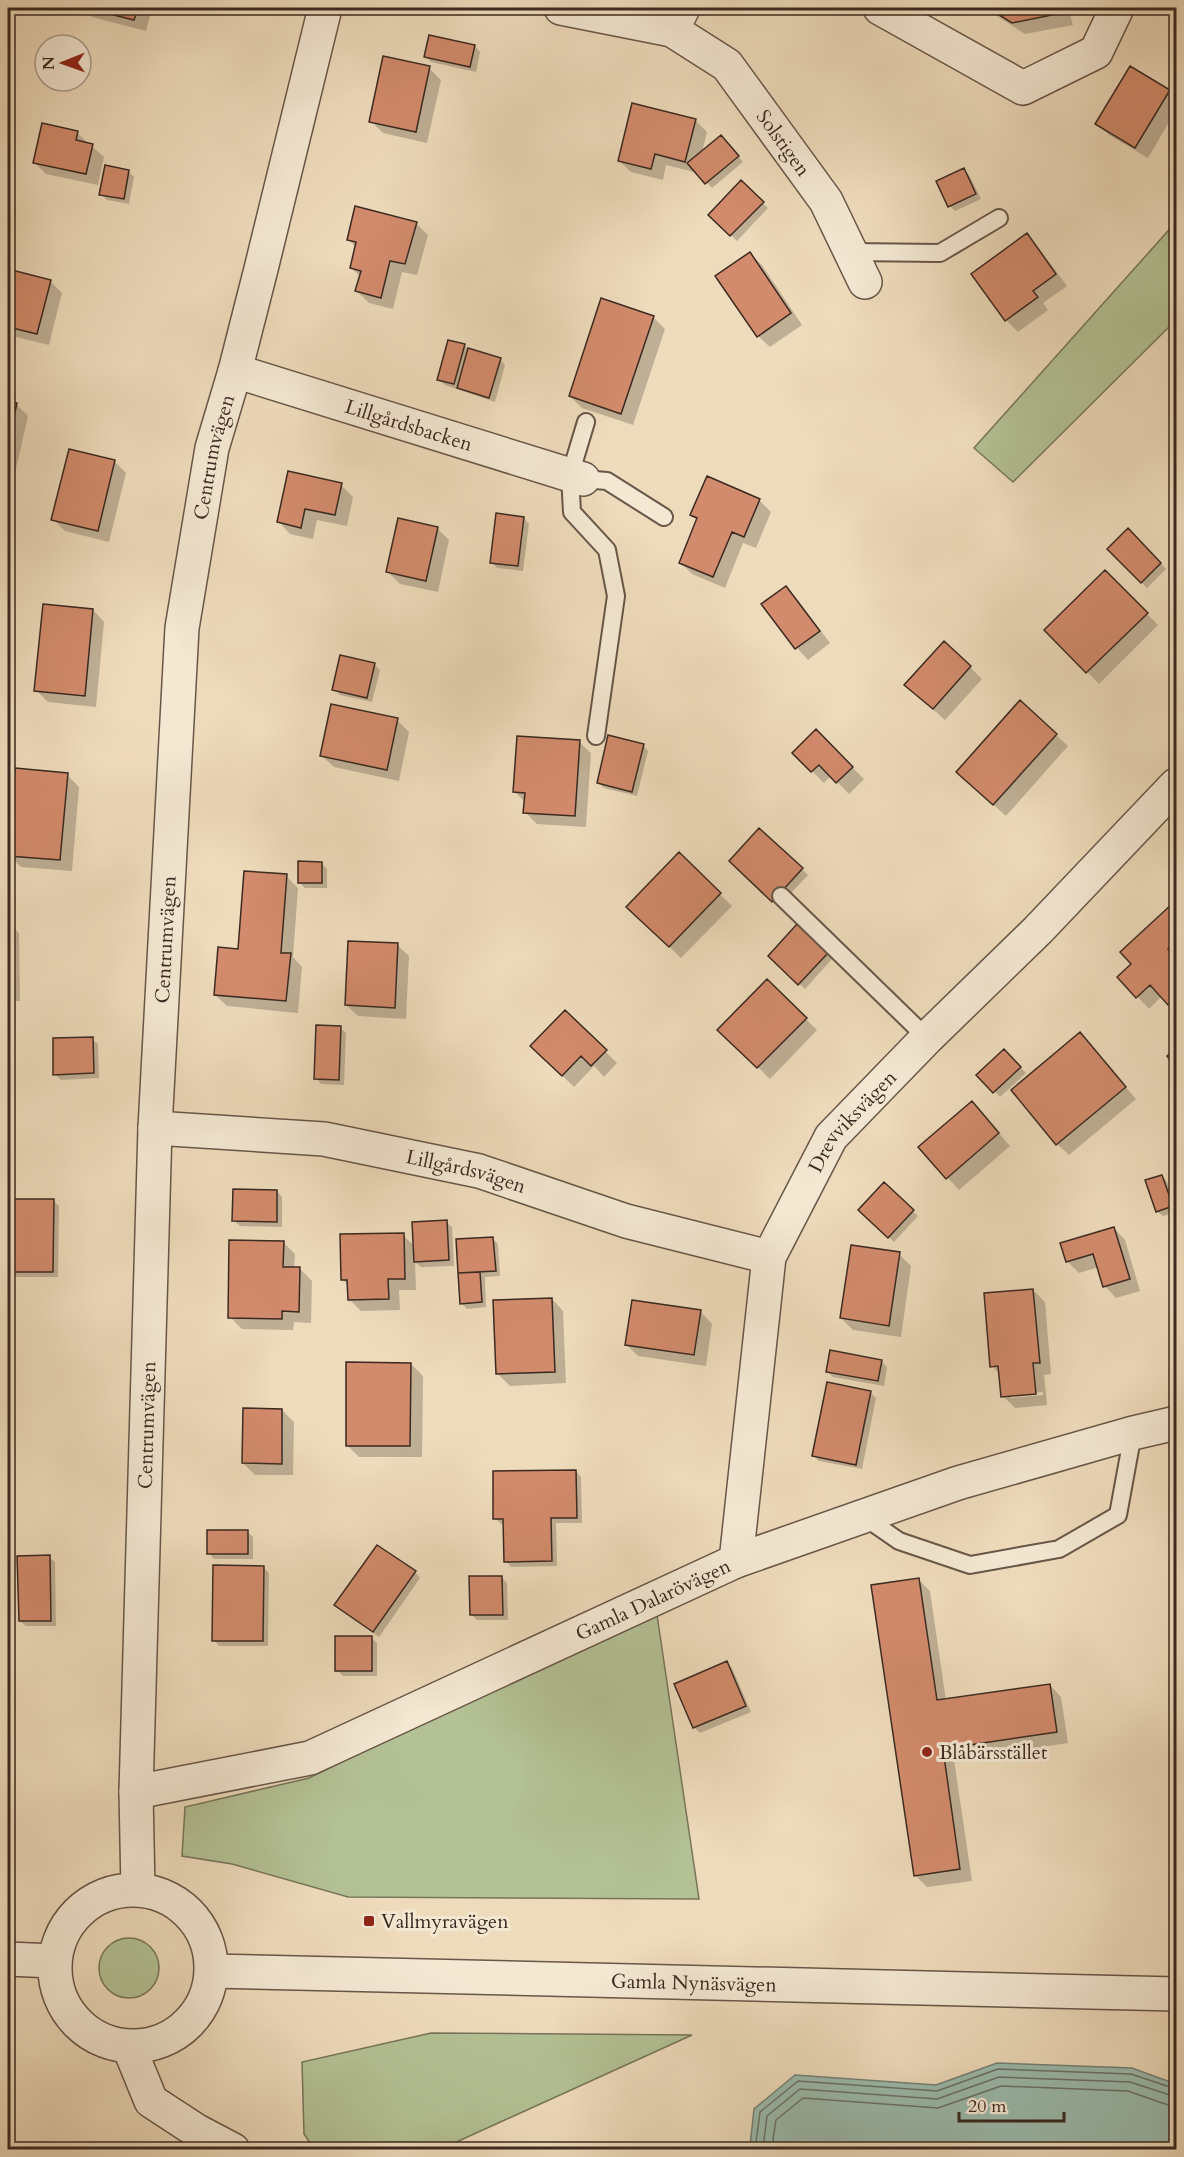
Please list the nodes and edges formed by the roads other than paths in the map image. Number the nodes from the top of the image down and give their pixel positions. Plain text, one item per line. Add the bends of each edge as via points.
1 (325, 8) edge
2 (561, 8) edge
3 (880, 8) edge
4 (1118, 8) edge
5 (677, 19) edge
6 (999, 218) dead end
7 (850, 252) junction
8 (865, 282) dead end
9 (234, 371) junction
10 (586, 422) dead end
11 (577, 477) junction
12 (664, 517) dead end
13 (596, 736) dead end
14 (1176, 785) edge
15 (780, 896) dead end
16 (927, 1038) junction
17 (155, 1128) junction
18 (769, 1257) junction
19 (1176, 1423) edge
20 (1133, 1433) junction
21 (863, 1516) junction
22 (736, 1561) junction
23 (136, 1792) junction
24 (138, 1890) junction
25 (8, 1959) edge
26 (54, 1961) junction
27 (212, 1971) junction
28 (1176, 1994) edge
29 (129, 2047) junction
30 (233, 2150) edge

1 - 9 street, Centrumvägen
2 - 5 street, Solstigen
3 - 4 street via 1023,88 1096,52
5 - 7 street, Solstigen via 728,65 826,201
6 - 7 lane via 940,253
7 - 8 street, Solstigen
9 - 11 street, Lillgårdsbacken
9 - 17 street, Centrumvägen via 212,448 182,628
10 - 11 lane
11 - 12 lane via 607,481
11 - 13 lane via 572,512 607,550 616,596
14 - 16 street, Drevviksvägen via 1038,930
15 - 16 lane
16 - 18 street, Drevviksvägen via 831,1137
17 - 18 street, Lillgårdsvägen via 324,1139 479,1171 626,1221
17 - 23 street, Centrumvägen
18 - 22 street, Drevviksvägen
19 - 20 street, Gamla Dalarövägen
20 - 21 street, Gamla Dalarövägen via 958,1483
20 - 21 lane via 1118,1515 1059,1549 970,1565 899,1541
21 - 22 street, Gamla Dalarövägen
22 - 23 street, Gamla Dalarövägen via 310,1758
23 - 24 street, Centrumvägen
24 - 26 street via 108,1893 82,1908 63,1932
24 - 27 street via 168,1897 191,1915 207,1941
25 - 26 street
26 - 29 street via 62,2002 82,2029 104,2042
27 - 28 street, Gamla Nynäsvägen
27 - 29 street via 207,1995 195,2017 177,2034 154,2044
29 - 30 street via 151,2101

